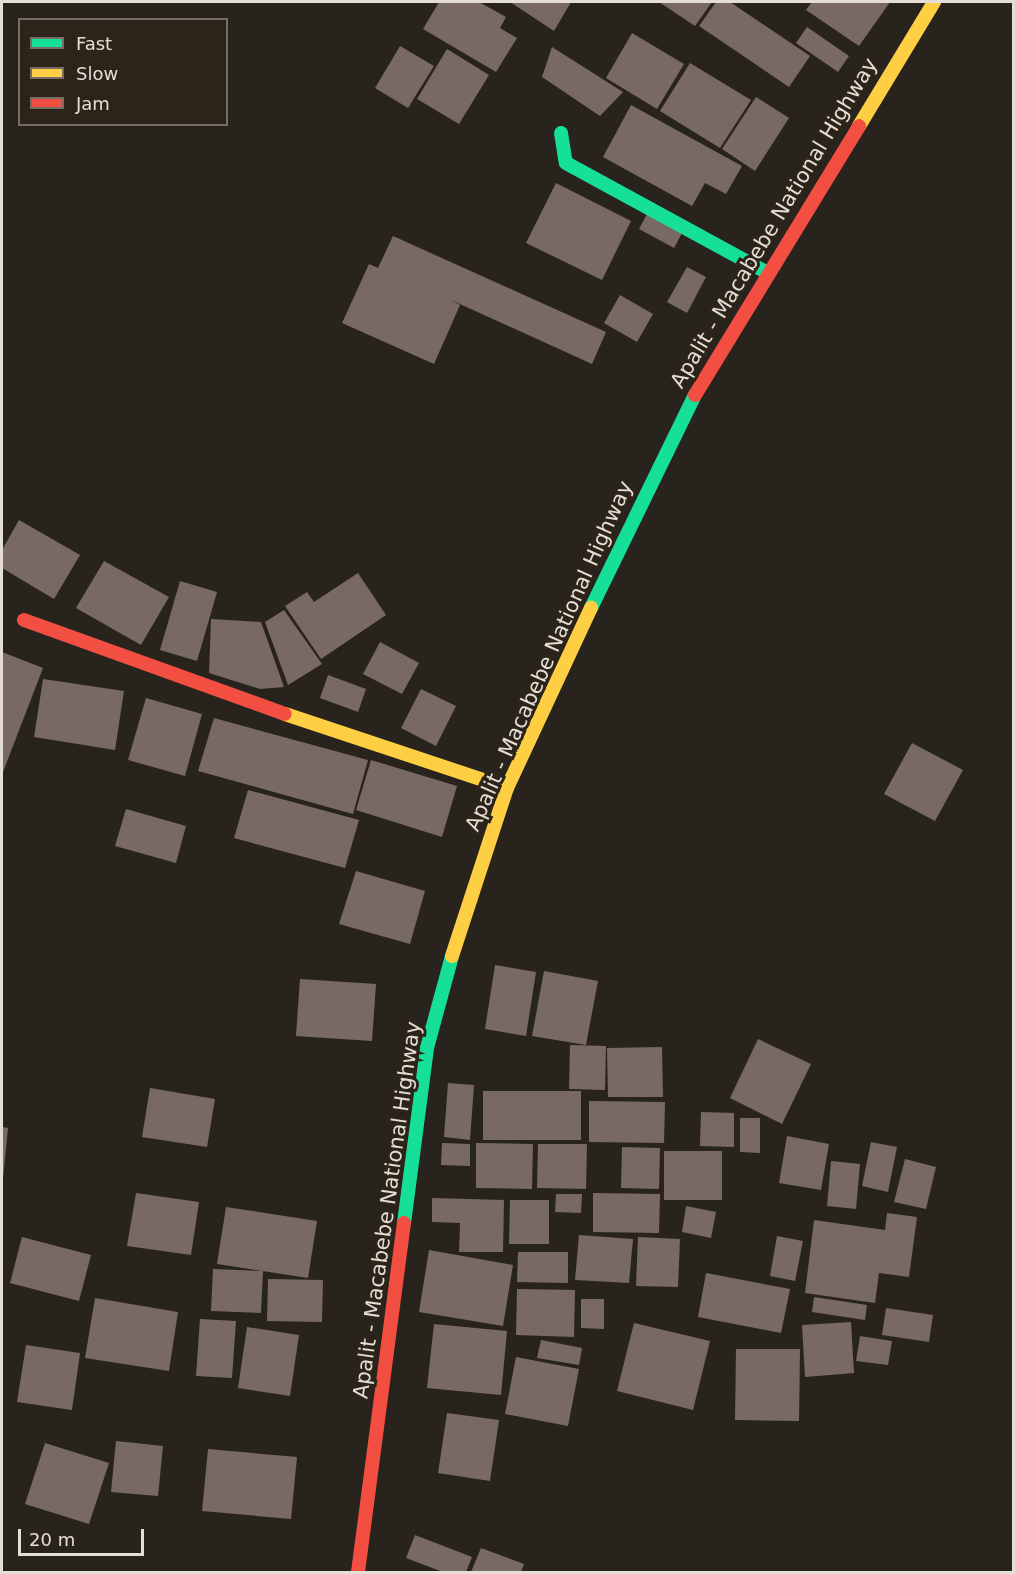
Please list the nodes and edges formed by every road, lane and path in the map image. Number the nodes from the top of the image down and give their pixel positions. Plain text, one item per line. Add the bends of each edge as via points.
1 (934, 2) edge
2 (561, 133) dead end
3 (766, 272) junction
4 (24, 620) dead end
5 (507, 788) junction
6 (358, 1572) edge

1 - 3 main road, Apalit - Macabebe National Highway
2 - 3 main road via 566,163
3 - 5 main road, Apalit - Macabebe National Highway via 675,429
4 - 5 main road via 198,685
5 - 6 main road, Apalit - Macabebe National Highway via 467,900 428,1048

